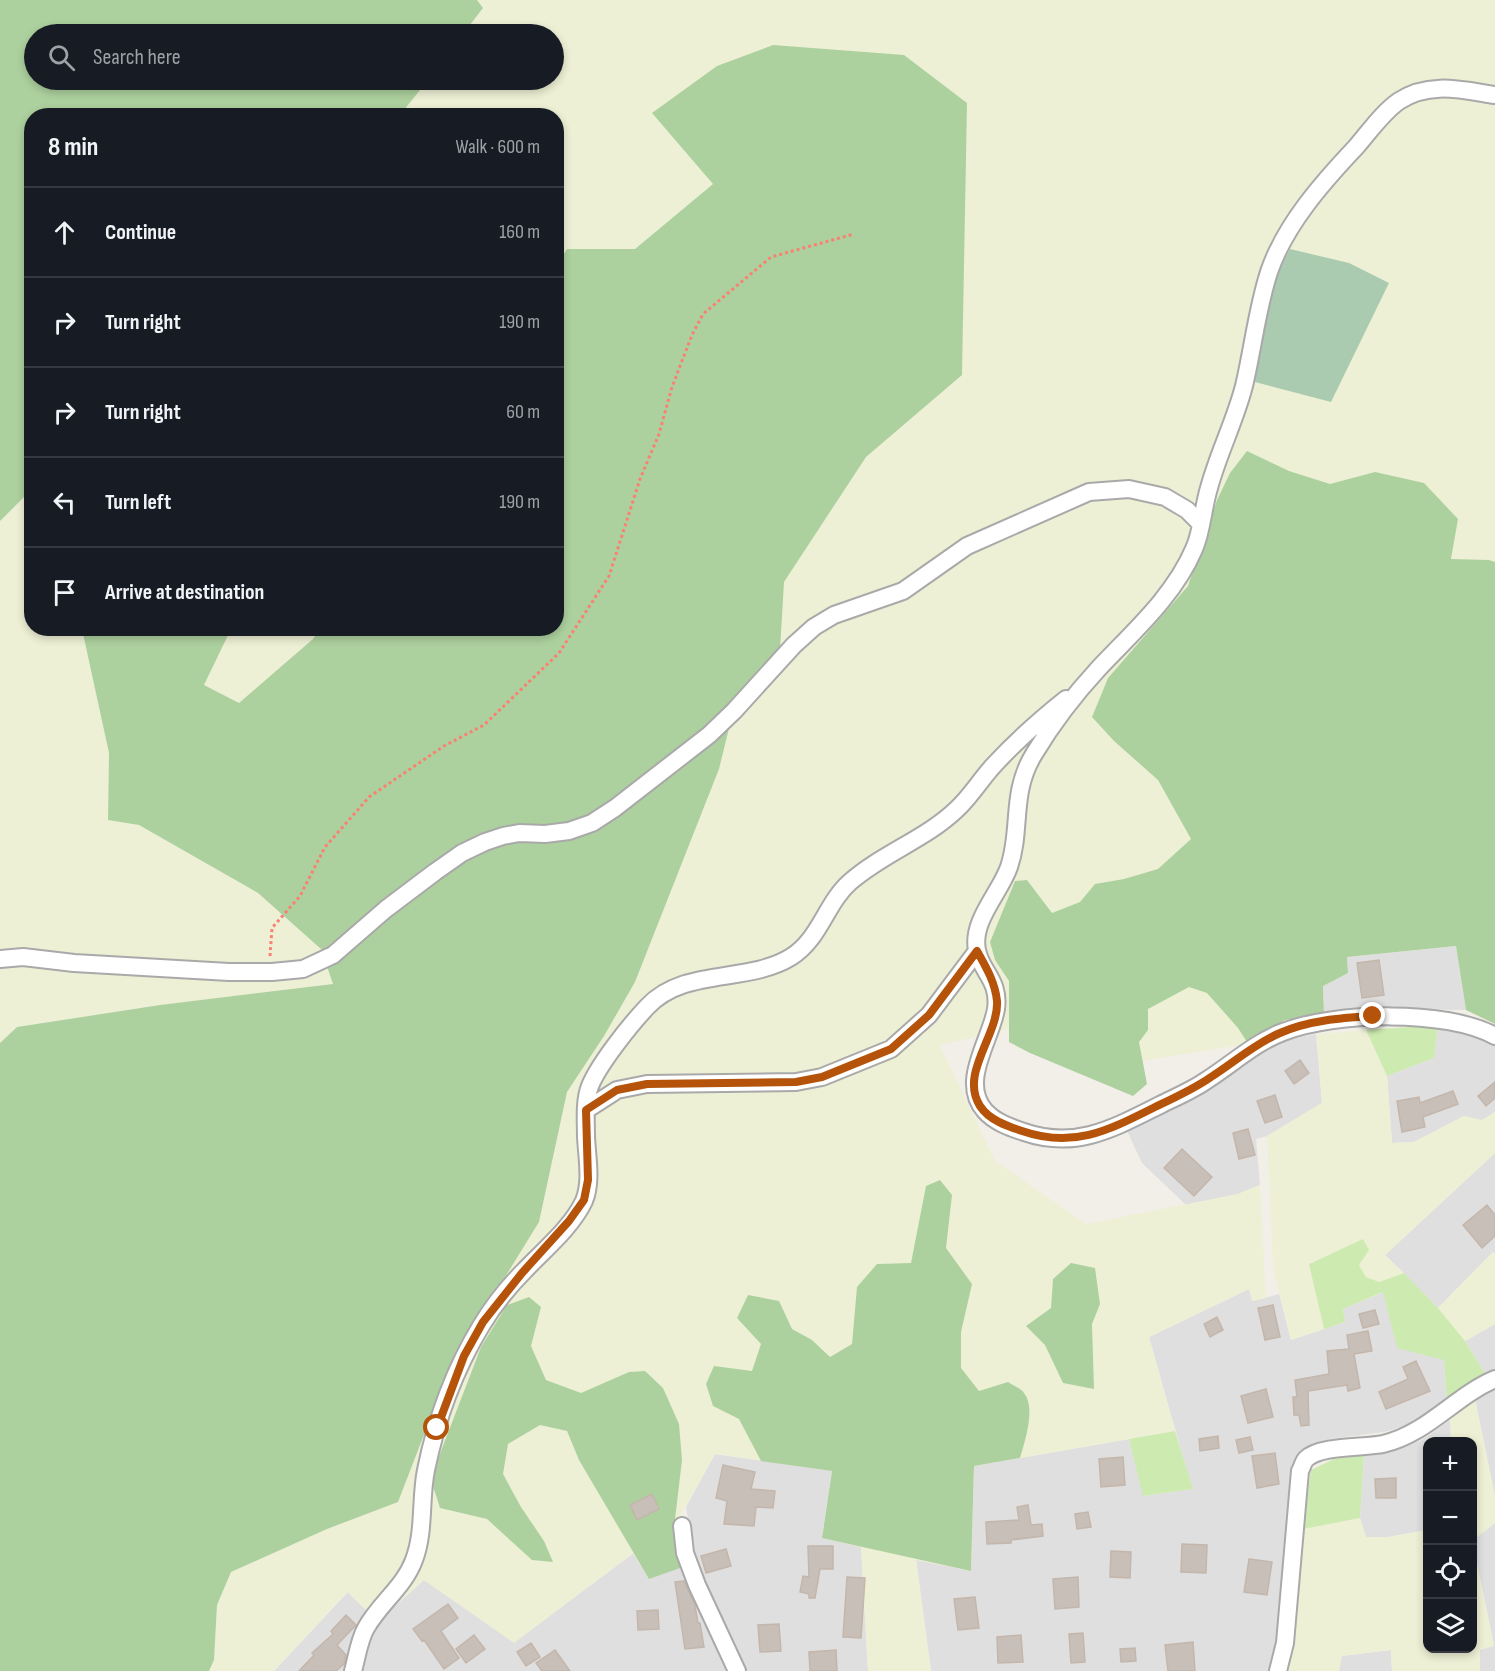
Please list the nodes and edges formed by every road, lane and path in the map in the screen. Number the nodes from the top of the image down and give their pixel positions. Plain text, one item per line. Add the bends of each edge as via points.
1 (1495, 95) edge
2 (854, 234) dead end
3 (1200, 523) junction
4 (1079, 691) junction
5 (977, 951) junction
6 (0, 959) edge
7 (272, 972) junction
8 (1495, 1036) edge
9 (586, 1110) junction
10 (1495, 1379) edge
11 (682, 1526) dead end
12 (353, 1671) edge
13 (737, 1671) edge
14 (1278, 1671) edge

1 - 3 street via 1429,88 1396,103 1301,213 1270,268 1243,390 1209,484
2 - 7 path via 771,257 704,314 672,387 609,576 559,653 484,725 444,746 369,797 325,847 300,896 272,928
3 - 4 street via 1197,544 1182,573
3 - 7 street via 1165,497 1129,489 1089,492 967,546 903,591 834,615 814,627 709,735 592,823 569,831 519,833 485,842 435,872 333,955 303,969
4 - 5 street via 1032,757 1021,782 1013,855 978,932
4 - 9 street via 1014,744 957,810 848,883 819,928 792,956 771,966 684,984 665,992 648,1006 601,1065 589,1088
5 - 8 street via 994,983 997,1004 975,1074 980,1106 993,1119 1041,1138 1076,1139 1102,1133 1200,1085 1279,1033 1304,1025 1373,1016 1444,1020 1484,1029
5 - 9 street via 929,1015 891,1049 822,1077 796,1082 647,1084 617,1090
6 - 7 street via 23,957 153,968
9 - 12 street via 588,1180 584,1200 483,1322 464,1356 428,1461 414,1559 404,1580 364,1630
10 - 14 street via 1480,1385 1417,1430 1384,1444 1318,1452 1306,1459 1300,1472 1285,1643
11 - 13 street via 685,1553 697,1585

